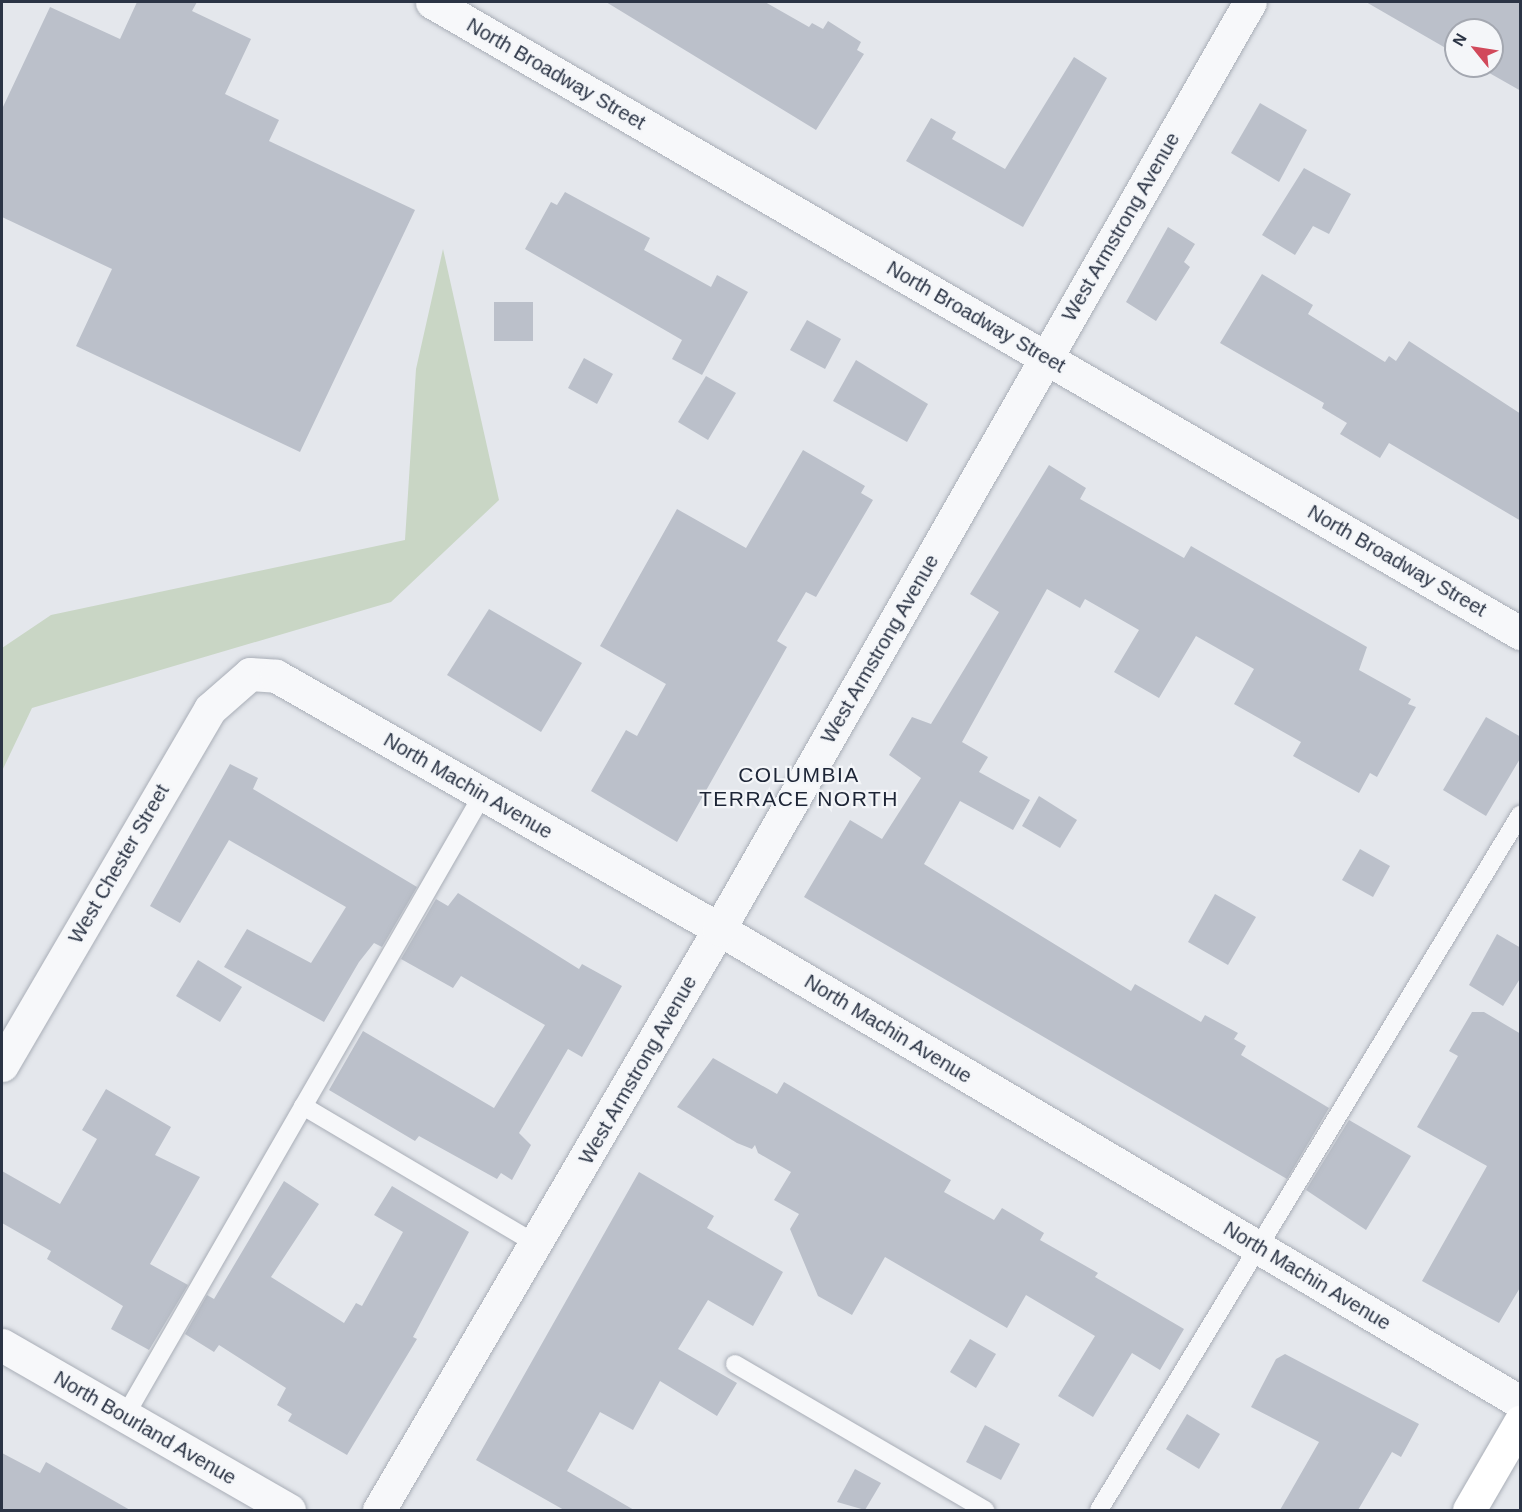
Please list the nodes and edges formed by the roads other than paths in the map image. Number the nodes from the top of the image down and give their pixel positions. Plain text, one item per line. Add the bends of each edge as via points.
1 (432, 2) edge
2 (1250, 2) edge
3 (1047, 358) junction
4 (1521, 633) edge
5 (250, 674) joint
6 (483, 794) junction
7 (1521, 815) edge
8 (719, 929) junction
9 (2, 1065) edge
10 (303, 1106) junction
11 (536, 1245) junction
12 (1257, 1247) junction
13 (2, 1345) edge
14 (735, 1364) dead end
15 (1521, 1402) edge
16 (125, 1416) junction
17 (1521, 1422) edge
18 (289, 1510) edge
19 (378, 1510) edge
20 (985, 1510) edge
21 (1099, 1510) edge
22 (1469, 1510) edge

1 - 3 street, North Broadway Street
2 - 3 street, West Armstrong Avenue
3 - 4 street, North Broadway Street
3 - 8 street, West Armstrong Avenue
5 - 6 street, North Machin Avenue via 281,679
5 - 9 street, West Chester Street via 210,709
6 - 8 street, North Machin Avenue
6 - 10 lane
7 - 12 lane
8 - 11 street, West Armstrong Avenue
8 - 12 street, North Machin Avenue
10 - 11 lane
10 - 16 lane
11 - 19 street, West Armstrong Avenue
12 - 15 street, North Machin Avenue
12 - 21 lane
13 - 16 street, North Bourland Avenue
14 - 20 lane
16 - 18 street, North Bourland Avenue
17 - 22 street

